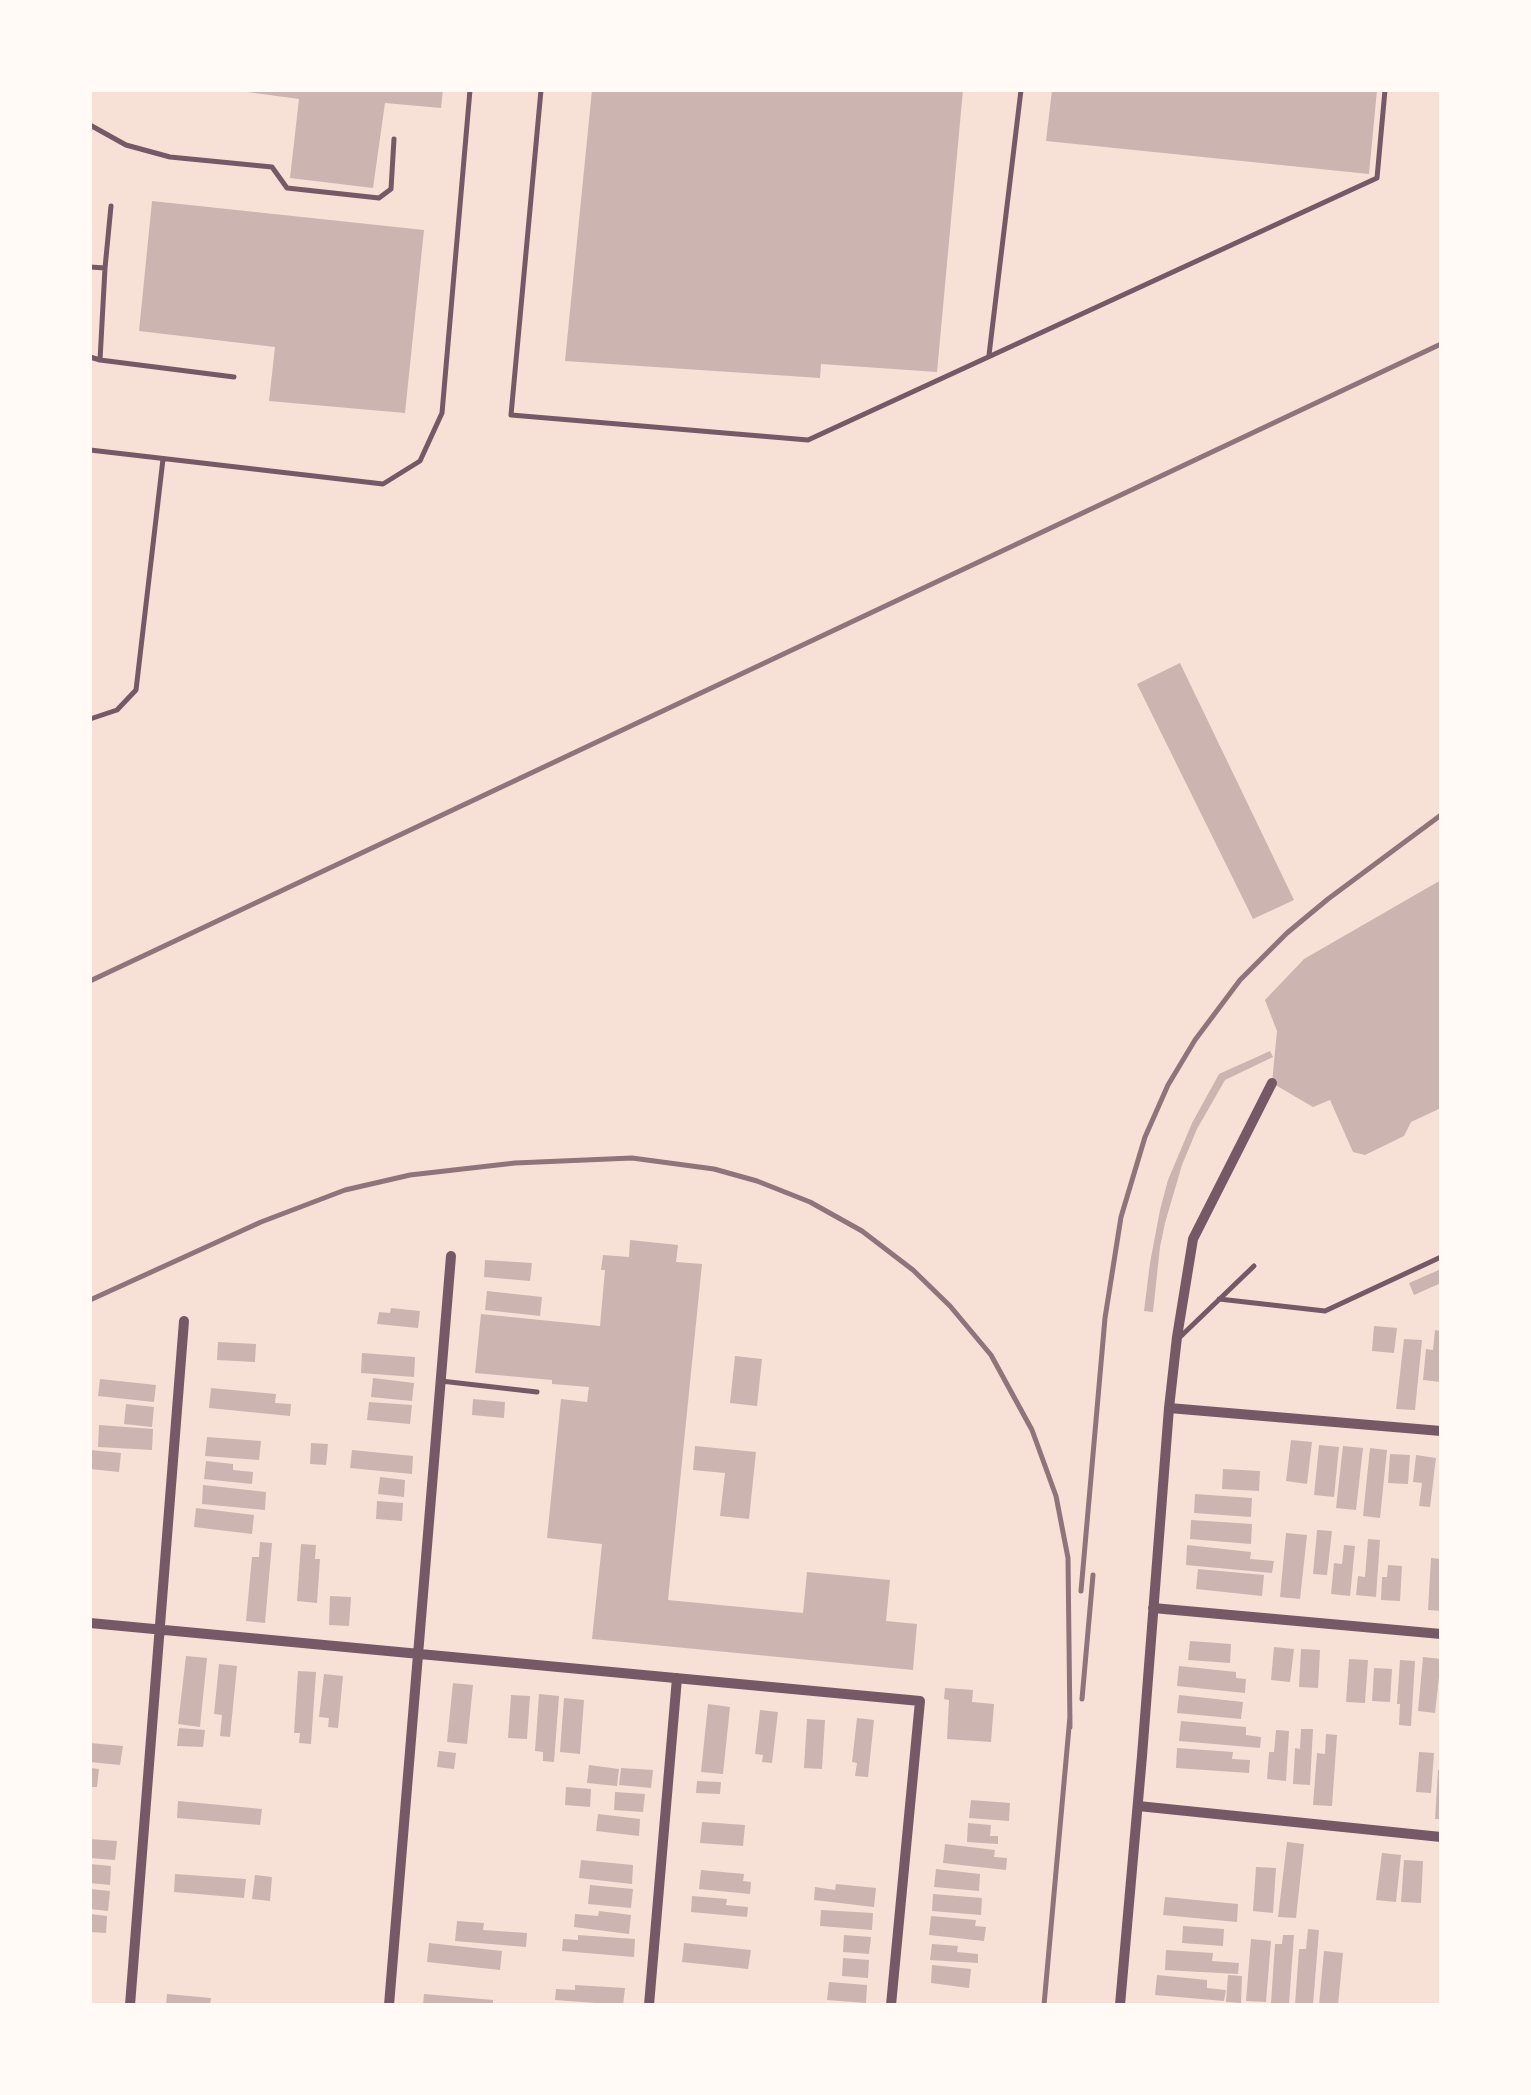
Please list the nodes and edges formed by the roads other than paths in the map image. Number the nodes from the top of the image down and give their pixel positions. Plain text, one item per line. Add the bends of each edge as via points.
1 (470, 90) edge
2 (541, 90) edge
3 (1021, 90) edge
4 (1385, 90) edge
5 (90, 125) edge
6 (394, 139) dead end
7 (111, 206) dead end
8 (90, 267) edge
9 (105, 268) junction
10 (90, 357) edge
11 (989, 357) junction
12 (100, 360) junction
13 (234, 377) dead end
14 (90, 450) edge
15 (164, 459) junction
16 (90, 720) edge
17 (1272, 1082) dead end
18 (451, 1256) dead end
19 (1441, 1257) edge
20 (1254, 1266) dead end
21 (1219, 1299) junction
22 (184, 1322) dead end
23 (1177, 1340) junction
24 (442, 1382) junction
25 (537, 1392) dead end
26 (1169, 1408) junction
27 (1441, 1431) edge
28 (1153, 1608) junction
29 (90, 1623) edge
30 (162, 1630) junction
31 (1441, 1634) edge
32 (420, 1655) junction
33 (677, 1678) junction
34 (1138, 1806) junction
35 (1441, 1838) edge
36 (130, 2005) edge
37 (390, 2005) edge
38 (649, 2005) edge
39 (890, 2005) edge
40 (1120, 2005) edge

1 - 15 lane via 442,413 420,461 383,484
2 - 11 lane via 512,414 808,440
3 - 11 lane
4 - 11 lane via 1377,178
5 - 6 lane via 126,145 170,157 272,167 288,188 379,198 390,190
7 - 9 lane
8 - 9 lane
9 - 12 lane
10 - 12 lane
12 - 13 lane
14 - 15 lane
15 - 16 lane via 136,690 118,710
17 - 23 street via 1193,1239
18 - 24 street
19 - 21 lane via 1325,1311
20 - 21 lane
21 - 23 lane
22 - 30 street
23 - 26 street
24 - 25 lane
24 - 32 street
26 - 27 street
26 - 28 street
28 - 31 street
28 - 34 street
29 - 30 street
30 - 32 street
30 - 36 street
32 - 33 street
32 - 37 street
33 - 38 street
33 - 39 street via 920,1702
34 - 35 street
34 - 40 street

